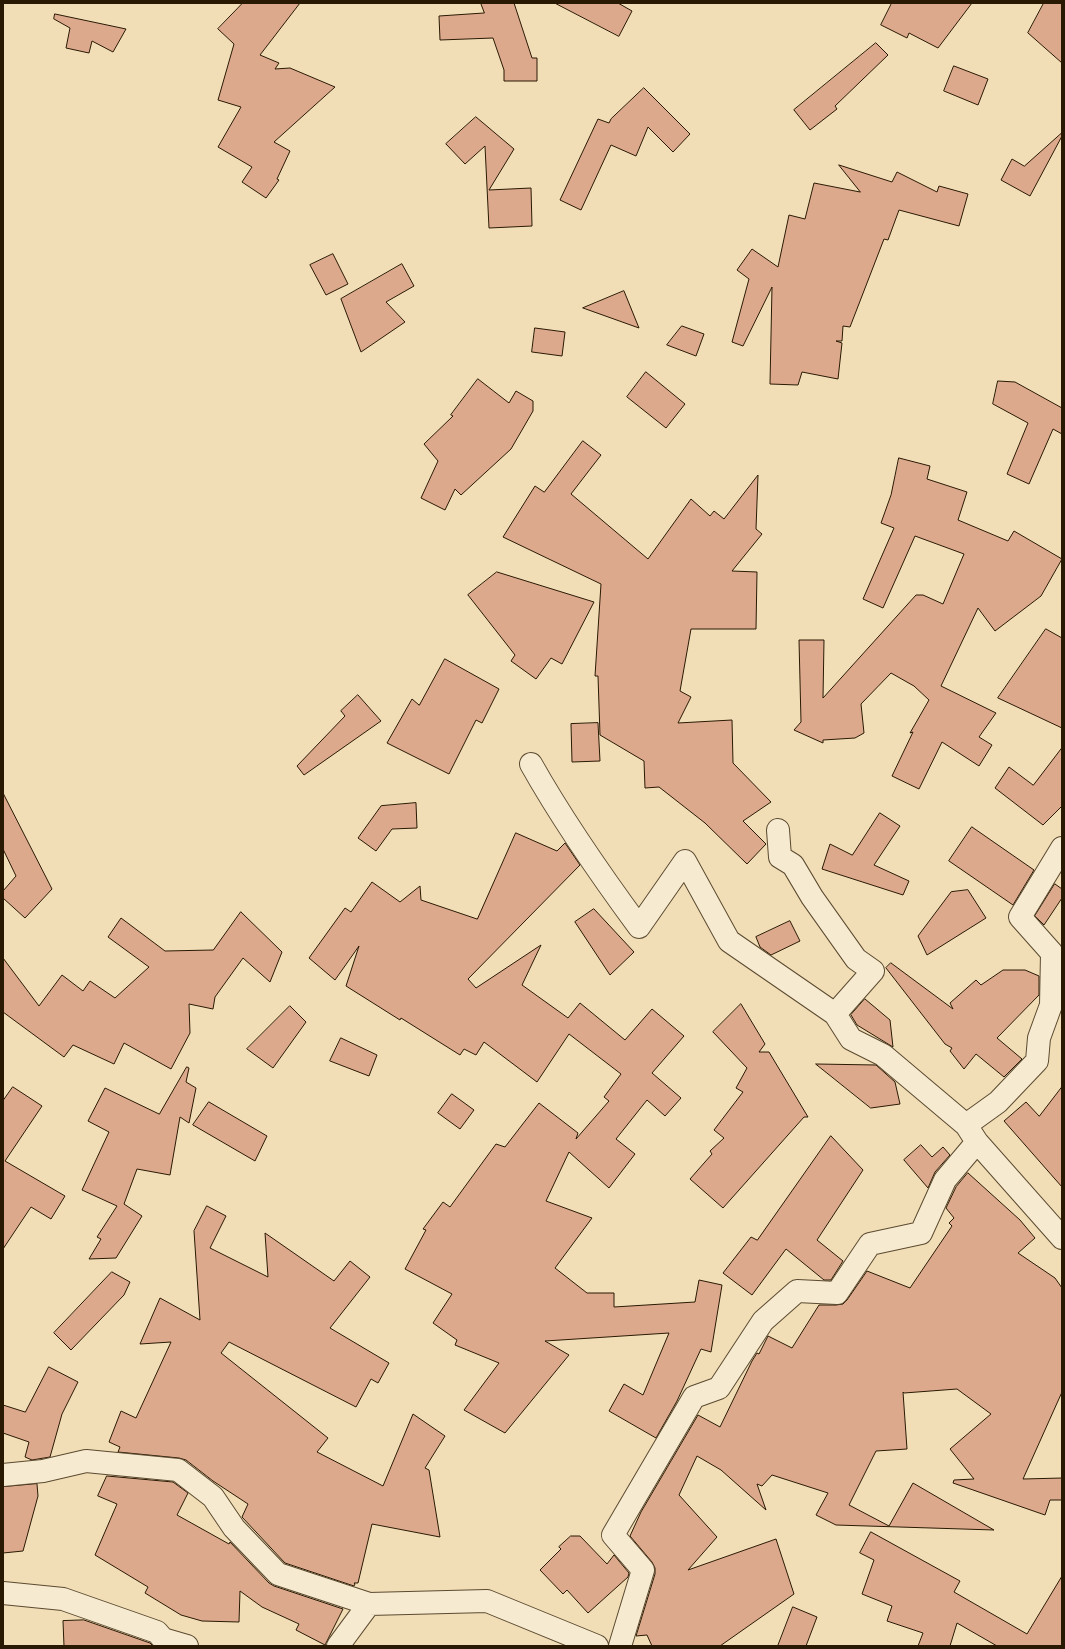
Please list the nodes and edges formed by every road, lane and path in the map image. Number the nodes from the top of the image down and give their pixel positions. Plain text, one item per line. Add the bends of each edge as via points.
1 (531, 764) dead end
2 (778, 830) dead end
3 (1062, 848) edge
4 (835, 1014) junction
5 (972, 1134) junction
6 (1062, 1238) edge
7 (3, 1475) edge
8 (3, 1592) edge
9 (369, 1604) junction
10 (187, 1646) edge
11 (338, 1646) edge
12 (597, 1646) edge
13 (620, 1646) edge

1 - 4 street via 597,870 640,927 685,860 730,941
2 - 4 street via 780,857 793,865 812,897 856,959 873,971
3 - 5 street via 1020,917 1052,953 1051,1005 1038,1038 1037,1061
4 - 5 street via 851,1039 883,1055
5 - 6 street
5 - 13 street via 945,1180 921,1233 870,1244 837,1293 797,1291 763,1321 719,1388 694,1397 613,1536 643,1570
7 - 9 street via 43,1471 86,1461 178,1470 213,1497 234,1528 278,1574
8 - 10 street via 63,1599 157,1632 163,1639
9 - 11 street
9 - 12 street via 487,1601

